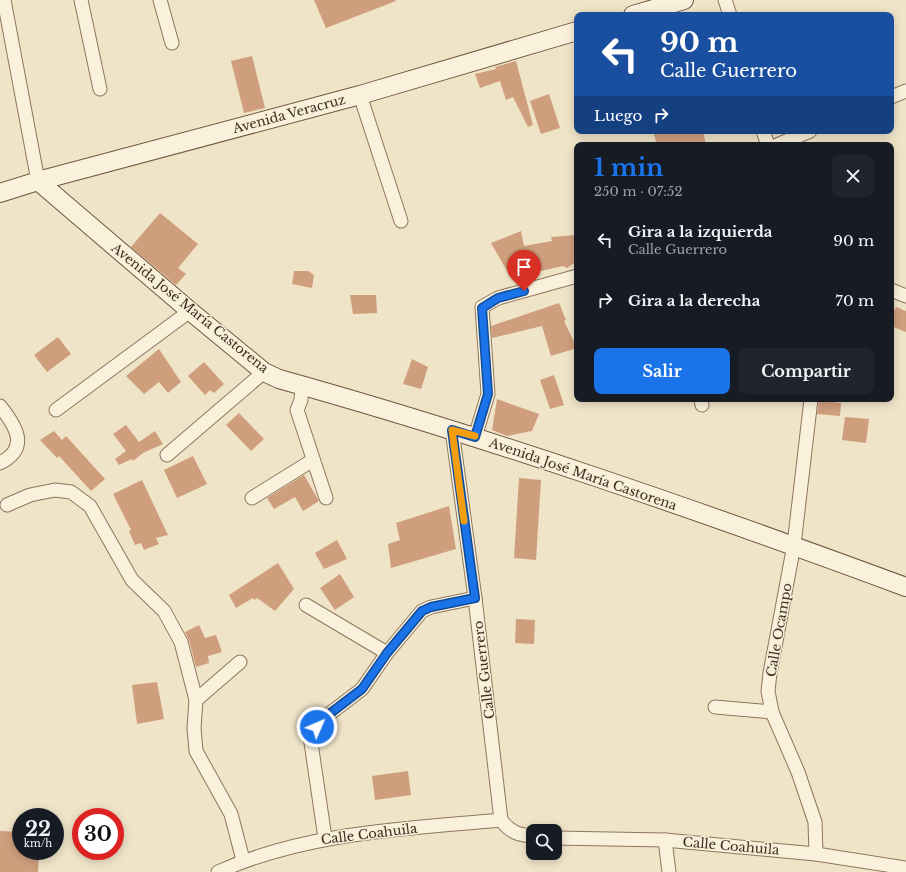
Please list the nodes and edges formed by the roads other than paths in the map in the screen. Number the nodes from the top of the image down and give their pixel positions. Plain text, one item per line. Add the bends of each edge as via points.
1 (4, 0) edge
2 (81, 0) edge
3 (160, 0) edge
4 (684, 0) edge
5 (725, 0) edge
6 (643, 12) edge
7 (729, 12) edge
8 (574, 32) edge
9 (172, 43) dead end
10 (100, 89) dead end
11 (906, 91) edge
12 (360, 95) junction
13 (894, 96) edge
14 (803, 134) edge
15 (783, 142) edge
16 (38, 181) junction
17 (0, 193) edge
18 (401, 221) dead end
19 (574, 277) edge
20 (894, 291) edge
21 (906, 296) edge
22 (190, 311) junction
23 (264, 372) junction
24 (302, 386) junction
25 (811, 402) edge
26 (0, 406) edge
27 (56, 410) dead end
28 (452, 430) junction
29 (475, 437) junction
30 (167, 454) dead end
31 (313, 460) junction
32 (0, 463) edge
33 (252, 498) dead end
34 (326, 498) dead end
35 (6, 505) dead end
36 (794, 545) junction
37 (906, 587) edge
38 (475, 598) junction
39 (306, 605) dead end
40 (387, 653) junction
41 (240, 662) dead end
42 (196, 700) junction
43 (715, 707) dead end
44 (772, 712) junction
45 (501, 820) junction
46 (526, 835) edge
47 (325, 838) junction
48 (562, 838) edge
49 (665, 840) junction
50 (816, 854) junction
51 (244, 860) junction
52 (871, 867) edge
53 (906, 868) edge
54 (218, 872) edge
55 (669, 872) edge

1 - 16 street
2 - 10 street
3 - 9 street
4 - 6 street
5 - 7 street
8 - 12 street, Avenida Veracruz
11 - 13 street
12 - 16 street, Avenida Veracruz
12 - 18 street
14 - 15 street
16 - 17 street, Avenida Veracruz
16 - 22 street, Avenida José María Castorena
19 - 29 street via 498,298 482,308 488,394
20 - 21 street
22 - 23 street, Avenida José María Castorena
22 - 27 street
23 - 24 street, Avenida José María Castorena
23 - 30 street
24 - 28 street, Avenida José María Castorena
24 - 31 street via 302,400 297,410
25 - 36 street, Calle Ocampo
26 - 32 street via 12,421 18,437 17,448 8,459
28 - 29 street, Avenida José María Castorena
28 - 38 street, Calle Guerrero
29 - 36 street, Avenida José María Castorena
31 - 33 street
31 - 34 street
35 - 42 street via 30,495 54,490 71,492 90,506 132,580 164,611 181,642
36 - 37 street, Avenida José María Castorena
36 - 44 street, Calle Ocampo via 770,673 768,691
38 - 40 street via 422,611
38 - 45 street, Calle Guerrero
39 - 40 street
40 - 47 street via 362,689 324,718 310,736
41 - 42 street
42 - 51 street via 196,751 231,814
43 - 44 street
44 - 50 street, Calle Ocampo via 798,772 815,822
45 - 46 street via 508,829
45 - 47 street, Calle Coahuila
47 - 51 street, Calle Coahuila
48 - 49 street, Calle Coahuila
49 - 50 street, Calle Coahuila
49 - 55 street
50 - 52 street, Calle Coahuila
51 - 54 street, Calle Coahuila
52 - 53 street, Calle Coahuila

